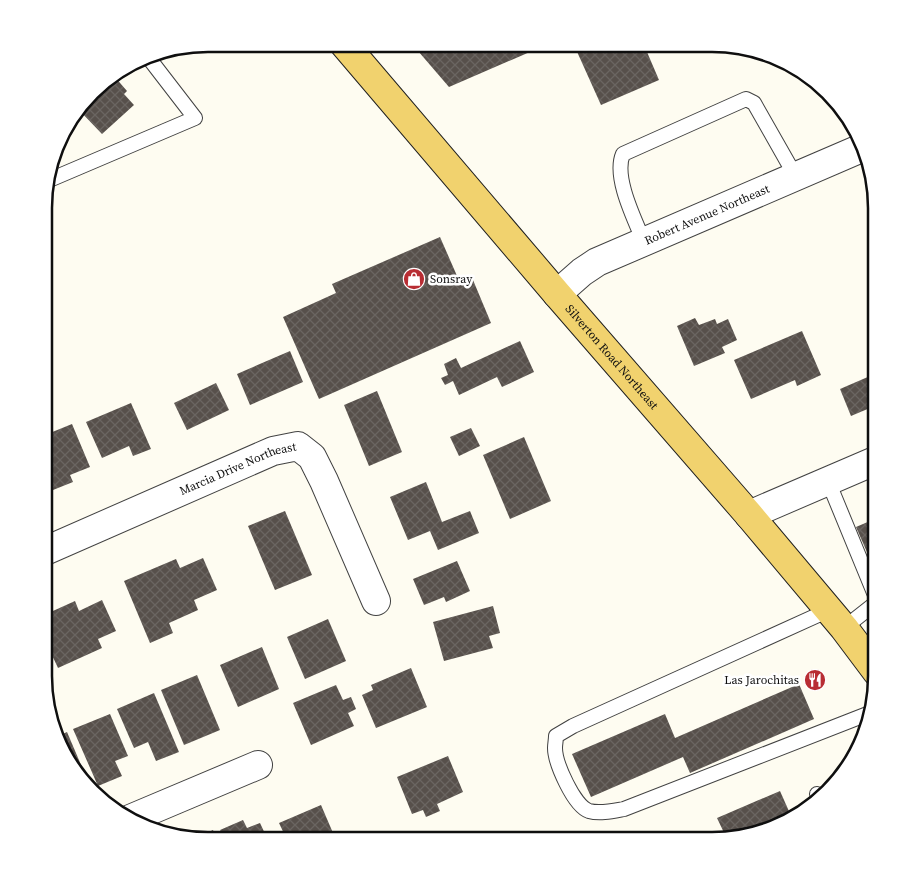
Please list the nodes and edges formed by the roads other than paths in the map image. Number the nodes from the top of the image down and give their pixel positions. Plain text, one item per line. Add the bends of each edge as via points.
1 (351, 52) edge
2 (153, 63) edge
3 (857, 150) edge
4 (796, 177) junction
5 (55, 178) edge
6 (644, 242) junction
7 (557, 294) junction
8 (868, 464) edge
9 (828, 481) junction
10 (749, 515) junction
11 (53, 548) edge
12 (868, 579) edge
13 (376, 601) dead end
14 (868, 605) edge
15 (837, 619) junction
16 (868, 655) edge
17 (863, 716) edge
18 (258, 765) dead end
19 (139, 815) edge

1 - 7 main road, Silverton Road Northeast
2 - 5 lane via 195,118
3 - 4 street, Robert Avenue Northeast
4 - 6 street, Robert Avenue Northeast
4 - 6 lane via 754,103 746,99 623,154 620,173 629,208
6 - 7 street, Robert Avenue Northeast via 597,262
7 - 10 main road, Silverton Road Northeast
8 - 9 street
9 - 10 street
9 - 12 lane
10 - 15 main road, Silverton Road Northeast
11 - 13 street, Marcia Drive Northeast via 273,451 298,446 312,457 324,480
14 - 15 lane
15 - 16 main road, Silverton Road Northeast
15 - 17 lane via 573,726 556,736 559,770 578,802 588,811 624,809
18 - 19 street

